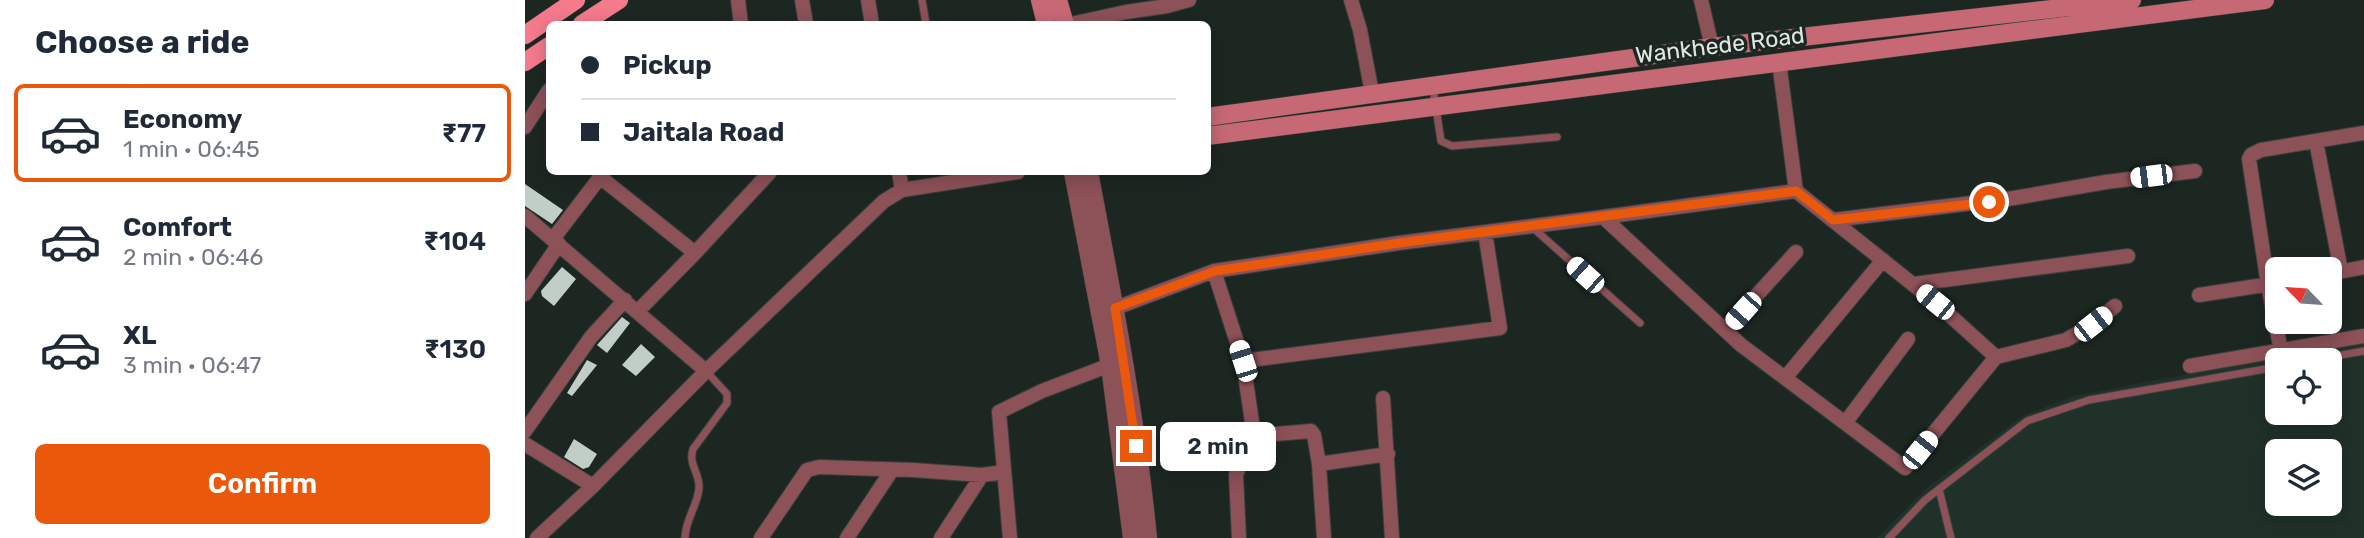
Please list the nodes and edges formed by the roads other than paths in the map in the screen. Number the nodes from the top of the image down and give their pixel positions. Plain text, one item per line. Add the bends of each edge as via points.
1 (576, 0) edge
2 (618, 0) edge
3 (738, 0) edge
4 (801, 0) edge
5 (867, 0) edge
6 (922, 0) edge
7 (1040, 0) edge
8 (1058, 0) edge
9 (1189, 0) edge
10 (1351, 0) edge
11 (1701, 0) edge
12 (2132, 0) edge
13 (2265, 0) edge
14 (2239, 2) edge
15 (1166, 3) edge
16 (586, 21) edge
17 (741, 21) edge
18 (805, 21) edge
19 (871, 21) edge
20 (926, 21) edge
21 (1045, 21) edge
22 (1064, 21) edge
23 (1085, 21) edge
24 (525, 35) edge
25 (1711, 47) junction
26 (546, 48) edge
27 (525, 62) edge
28 (1779, 62) junction
29 (1433, 87) junction
30 (1372, 93) junction
31 (546, 95) edge
32 (1436, 107) junction
33 (1211, 116) edge
34 (525, 127) edge
35 (2364, 133) edge
36 (1211, 135) edge
37 (1557, 137) dead end
38 (2316, 141) junction
39 (2196, 171) dead end
40 (601, 175) edge
41 (603, 175) edge
42 (767, 175) edge
43 (900, 175) edge
44 (982, 175) edge
45 (1074, 175) edge
46 (1089, 175) edge
47 (902, 190) junction
48 (1796, 191) junction
49 (525, 216) edge
50 (1603, 217) junction
51 (1833, 220) junction
52 (1531, 226) junction
53 (1485, 232) junction
54 (556, 242) junction
55 (1795, 252) dead end
56 (695, 253) junction
57 (2129, 256) dead end
58 (2267, 257) edge
59 (2333, 257) edge
60 (1883, 260) junction
61 (2364, 267) edge
62 (1215, 271) junction
63 (2342, 271) edge
64 (1914, 285) junction
65 (2265, 285) edge
66 (525, 295) edge
67 (2199, 295) dead end
68 (625, 300) junction
69 (2115, 306) dead end
70 (638, 311) junction
71 (1108, 311) junction
72 (1640, 323) dead end
73 (1725, 330) junction
74 (2364, 336) edge
75 (1908, 339) dead end
76 (2298, 348) edge
77 (2364, 351) edge
78 (2265, 354) edge
79 (2342, 355) edge
80 (1996, 357) junction
81 (1243, 361) junction
82 (1110, 365) junction
83 (2190, 366) dead end
84 (2265, 369) edge
85 (706, 371) junction
86 (1785, 378) junction
87 (1383, 398) dead end
88 (1845, 423) junction
89 (525, 431) edge
90 (1252, 436) junction
91 (525, 444) edge
92 (1388, 454) junction
93 (1319, 464) junction
94 (892, 470) junction
95 (1004, 472) junction
96 (982, 475) junction
97 (593, 486) junction
98 (1939, 489) junction
99 (537, 538) edge
100 (685, 538) edge
101 (761, 538) edge
102 (847, 538) edge
103 (941, 538) edge
104 (1010, 538) edge
105 (1132, 538) edge
106 (1148, 538) edge
107 (1239, 538) edge
108 (1324, 538) edge
109 (1392, 538) edge
110 (1889, 538) edge
111 (1951, 538) edge

1 - 24 main road
2 - 16 main road
3 - 17 street
4 - 18 street
5 - 19 street
6 - 20 lane
7 - 21 main road
8 - 22 main road
9 - 15 street
10 - 30 street
11 - 25 street
12 - 25 main road, Wankhede Road
13 - 14 main road, Wankhede Road
14 - 28 main road, Wankhede Road
15 - 23 street
25 - 29 main road, Wankhede Road
26 - 27 main road
28 - 32 main road, Wankhede Road
28 - 48 street
29 - 30 main road, Wankhede Road
29 - 32 lane
30 - 33 main road, Wankhede Road
31 - 34 street
32 - 36 main road, Wankhede Road
32 - 37 lane via 1445,145
35 - 38 street
38 - 58 street via 2255,151 2249,159
38 - 59 street
39 - 51 street
40 - 54 street
41 - 56 street
42 - 56 street
43 - 47 street
44 - 47 street
45 - 71 street
46 - 71 street
47 - 85 street via 884,201
48 - 50 street
48 - 51 street
49 - 54 street
50 - 52 street
50 - 73 street
51 - 60 street
52 - 53 street
52 - 72 lane
53 - 62 street
53 - 81 street via 1500,328
54 - 66 street
54 - 68 street
55 - 73 street
56 - 70 street
57 - 64 street
60 - 64 street
60 - 86 street
61 - 63 street
62 - 71 street
62 - 81 street
64 - 80 street
65 - 67 street
68 - 70 street
68 - 89 street via 591,337
69 - 80 street via 2066,340
70 - 85 street
71 - 82 street
71 - 106 street via 1143,489
73 - 86 street
74 - 76 street
75 - 88 street
77 - 79 lane
78 - 83 street
80 - 88 street via 1905,468
81 - 90 street
82 - 95 street via 999,412
82 - 105 street
84 - 98 lane via 2089,400 2027,421
85 - 97 street
85 - 100 lane via 728,398 690,457 699,487
86 - 88 street
87 - 92 street
90 - 93 street via 1311,431
90 - 107 street via 1236,475
91 - 97 street
92 - 93 street
92 - 109 street
93 - 108 street
94 - 96 street
94 - 101 street via 807,470
94 - 102 street
95 - 96 street
95 - 104 street
96 - 103 street
97 - 99 street
98 - 110 lane
98 - 111 lane

